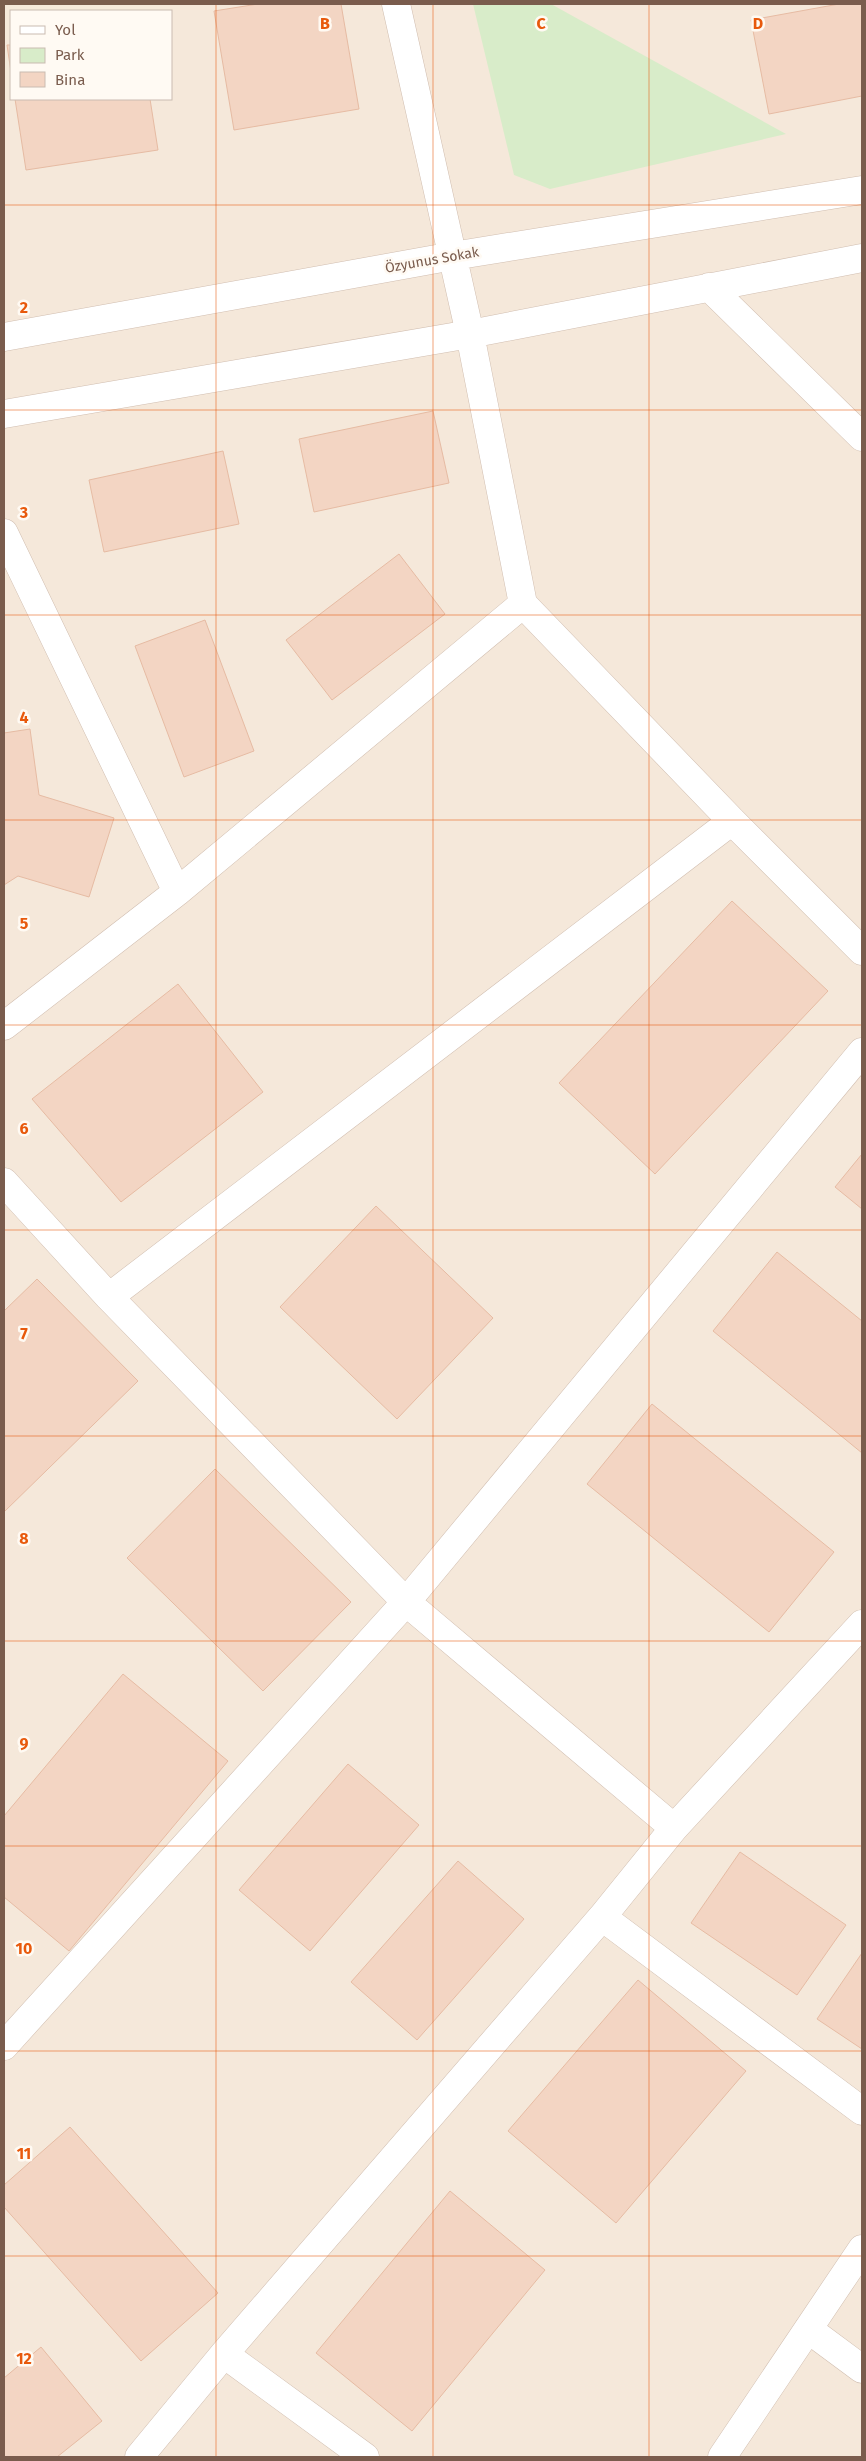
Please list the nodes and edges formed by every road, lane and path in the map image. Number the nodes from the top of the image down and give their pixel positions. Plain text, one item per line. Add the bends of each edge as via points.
1 (396, 4) edge
2 (862, 190) edge
3 (453, 256) junction
4 (862, 258) edge
5 (709, 287) junction
6 (470, 334) junction
7 (4, 337) edge
8 (4, 414) edge
9 (862, 437) edge
10 (4, 533) edge
11 (523, 604) junction
12 (732, 821) junction
13 (177, 892) junction
14 (862, 951) edge
15 (4, 1026) edge
16 (862, 1052) edge
17 (4, 1182) edge
18 (108, 1297) junction
19 (406, 1602) junction
20 (862, 1624) edge
21 (674, 1828) junction
22 (602, 1917) junction
23 (4, 2046) edge
24 (862, 2111) edge
25 (862, 2249) edge
26 (808, 2329) junction
27 (224, 2354) junction
28 (862, 2369) edge
29 (139, 2457) edge
30 (365, 2457) edge
31 (722, 2457) edge

1 - 3 street
2 - 3 street, Özyunus Sokak
3 - 6 street
3 - 7 street, Özyunus Sokak
4 - 5 street
5 - 6 street
5 - 9 street
6 - 8 street
6 - 11 street
10 - 13 street
11 - 12 street
11 - 13 street
12 - 14 street
12 - 18 street
13 - 15 street
16 - 19 street
17 - 18 street
18 - 19 street
19 - 21 street
19 - 23 street
20 - 21 street
21 - 22 street
22 - 24 street
22 - 27 street
25 - 26 street
26 - 28 street
26 - 31 street
27 - 29 street
27 - 30 street

